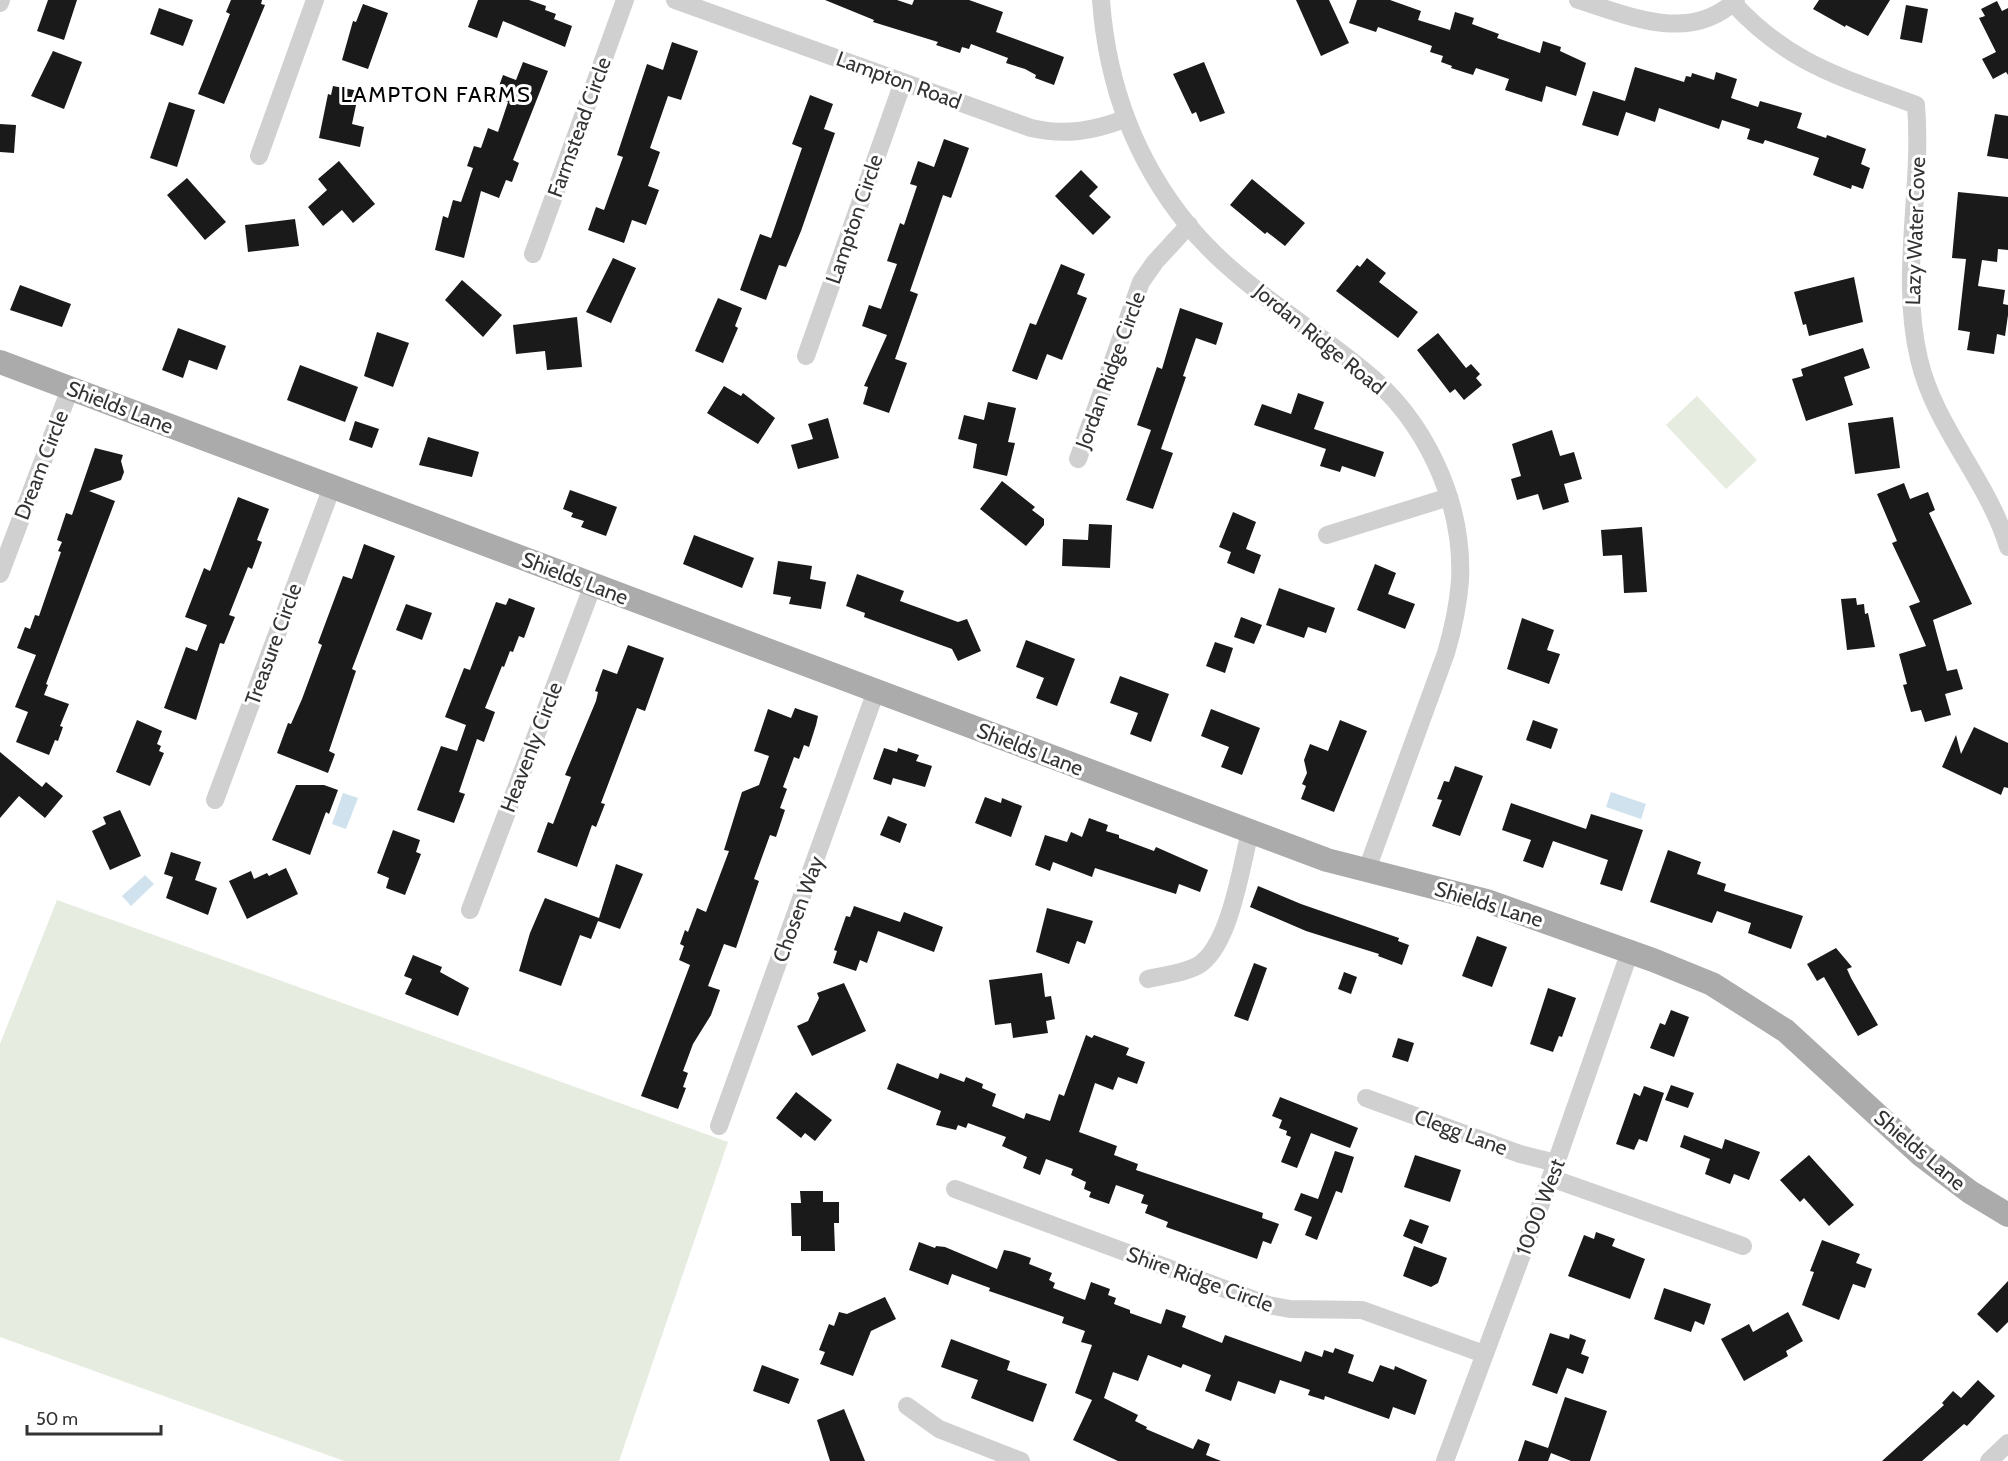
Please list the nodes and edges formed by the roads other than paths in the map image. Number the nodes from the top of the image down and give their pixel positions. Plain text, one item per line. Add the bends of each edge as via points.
1 (315, 0) edge
2 (625, 0) edge
3 (675, 0) edge
4 (1101, 0) edge
5 (1578, 0) edge
6 (1734, 1) edge
7 (903, 82) junction
8 (1125, 119) junction
9 (259, 156) dead end
10 (1189, 225) junction
11 (533, 254) dead end
12 (806, 356) dead end
13 (0, 363) edge
14 (70, 388) junction
15 (1078, 459) dead end
16 (332, 487) junction
17 (1449, 496) junction
18 (1327, 535) dead end
19 (2008, 547) edge
20 (0, 574) edge
21 (593, 585) junction
22 (876, 691) junction
23 (215, 800) dead end
24 (1250, 831) junction
25 (1366, 872) junction
26 (470, 910) dead end
27 (1630, 951) junction
28 (1148, 979) dead end
29 (1366, 1098) dead end
30 (719, 1126) dead end
31 (1554, 1171) junction
32 (955, 1189) dead end
33 (2008, 1215) edge
34 (1743, 1246) dead end
35 (1484, 1354) junction
36 (907, 1406) dead end
37 (2008, 1443) edge
38 (1021, 1461) edge
39 (1445, 1461) edge
40 (1989, 1461) edge

1 - 9 street
2 - 11 street, Farmstead Circle
3 - 7 street, Lampton Road
4 - 8 street, Jordan Ridge Road via 1111,73
5 - 6 street via 1659,24 1677,25 1716,15
6 - 19 street, Lazy Water Cove via 1767,37 1814,67 1916,105 1919,143 1909,283 1919,360 1949,435 1988,497
7 - 8 street, Lampton Road via 1051,133 1095,130
7 - 12 street, Lampton Circle
8 - 10 street, Jordan Ridge Road via 1143,156
10 - 15 street, Jordan Ridge Circle via 1141,282
10 - 17 street, Jordan Ridge Road via 1224,261 1365,371 1392,398 1416,428
13 - 14 main road, Shields Lane
14 - 16 main road, Shields Lane
14 - 20 street, Dream Circle
16 - 21 main road, Shields Lane
16 - 23 street, Treasure Circle
17 - 18 street
17 - 25 street, Jordan Ridge Road via 1459,546 1456,617
21 - 22 main road, Shields Lane
21 - 26 street, Heavenly Circle
22 - 24 main road, Shields Lane
22 - 30 street, Chosen Way
24 - 25 main road, Shields Lane
24 - 28 street via 1228,915 1209,956 1185,971
25 - 27 main road, Shields Lane via 1464,894
27 - 31 street, 1000 West
27 - 33 main road, Shields Lane via 1712,984 1770,1020 1810,1050 1921,1155
29 - 31 street, Clegg Lane via 1520,1154
31 - 34 street, Clegg Lane
31 - 35 street, 1000 West
32 - 35 street, Shire Ridge Circle via 1268,1305 1362,1310
35 - 39 street, 1000 West
36 - 38 street via 939,1429
37 - 40 street

